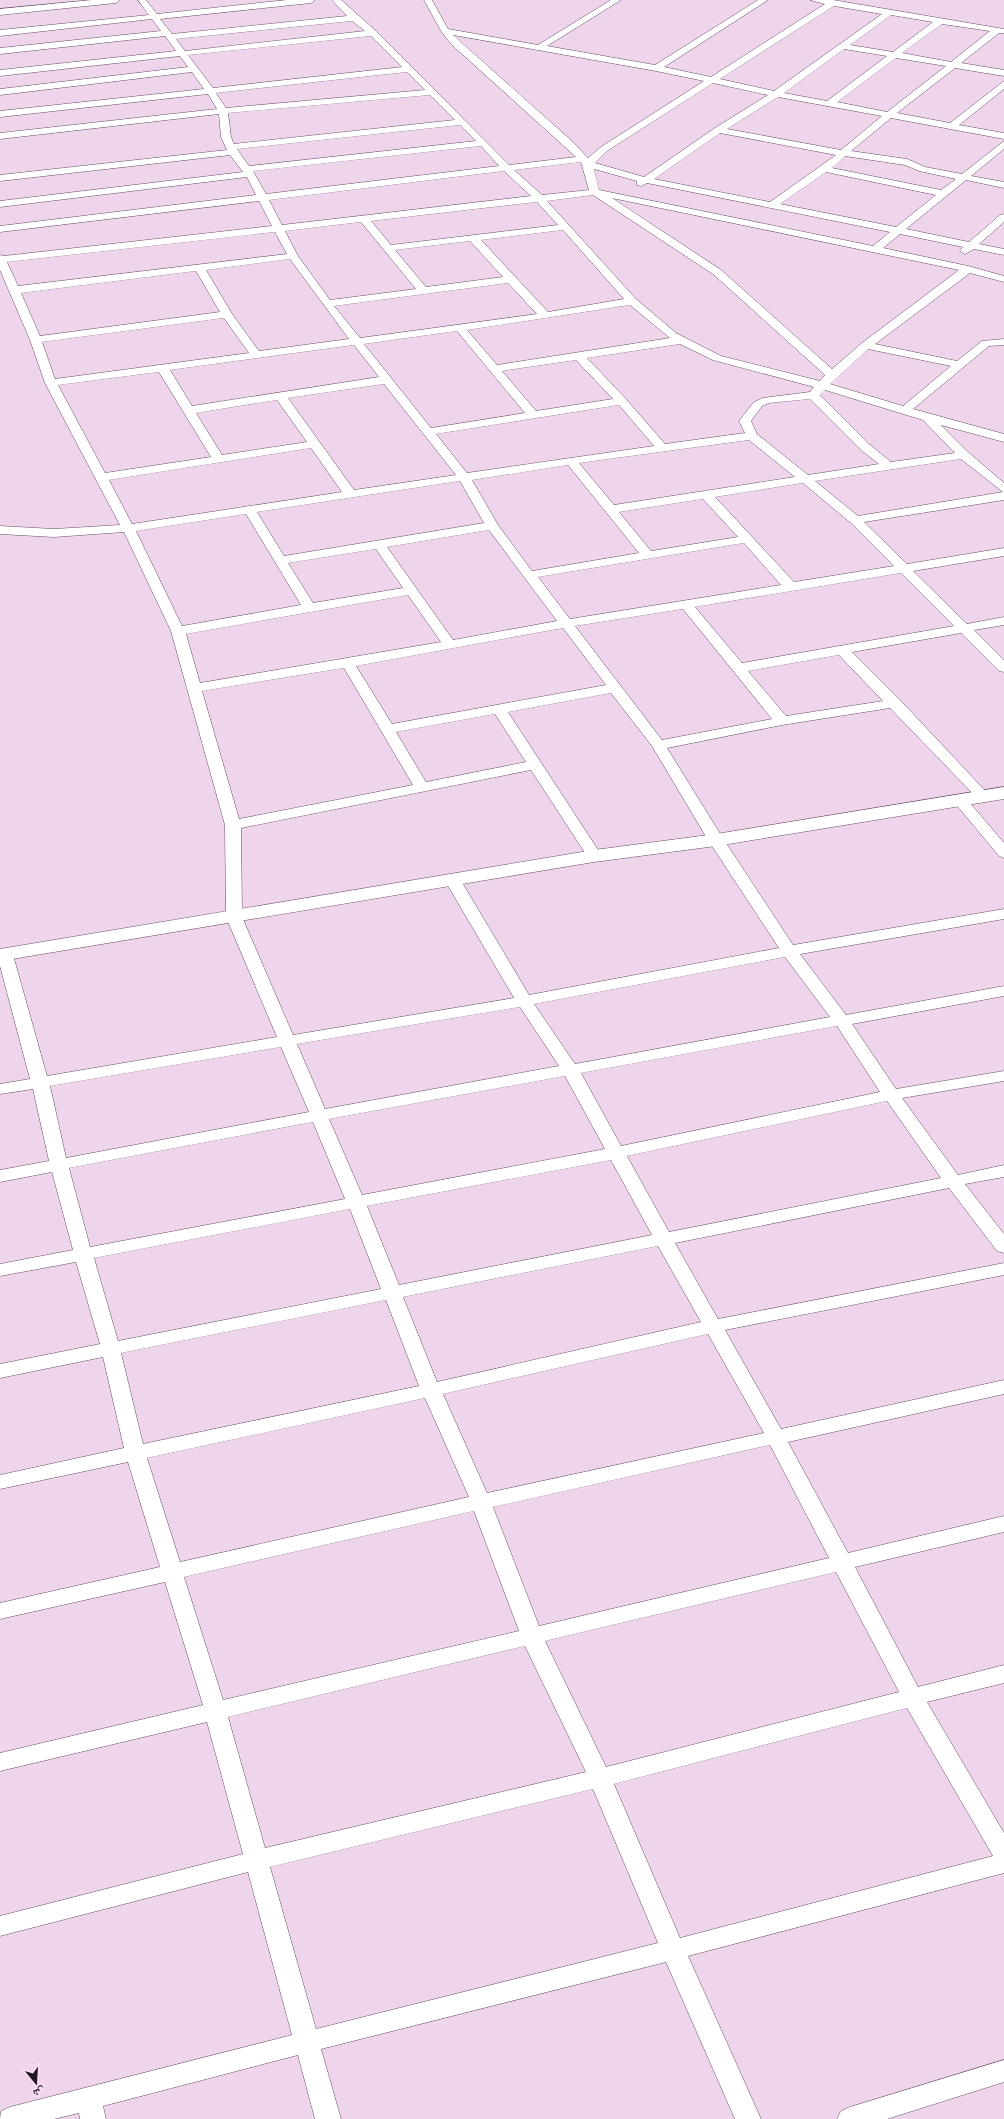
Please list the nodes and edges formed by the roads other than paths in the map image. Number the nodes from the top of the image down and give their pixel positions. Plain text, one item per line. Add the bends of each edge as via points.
1 (116, 0) edge
2 (142, 0) edge
3 (311, 0) edge
4 (336, 0) edge
5 (428, 0) edge
6 (617, 0) edge
7 (764, 0) edge
8 (814, 0) edge
9 (833, 3) junction
10 (0, 12) edge
11 (889, 13) junction
12 (154, 17) junction
13 (354, 18) junction
14 (940, 21) junction
15 (49, 28) junction
16 (1001, 31) edge
17 (445, 32) junction
18 (0, 33) edge
19 (373, 33) junction
20 (169, 35) junction
21 (842, 46) junction
22 (540, 47) junction
23 (1, 50) edge
24 (181, 52) junction
25 (68, 54) junction
26 (896, 54) junction
27 (954, 64) junction
28 (656, 68) junction
29 (194, 69) junction
30 (408, 69) junction
31 (13, 71) junction
32 (0, 72) edge
33 (1004, 72) edge
34 (713, 79) junction
35 (78, 83) junction
36 (1004, 84) edge
37 (23, 89) junction
38 (210, 90) junction
39 (0, 92) edge
40 (430, 92) junction
41 (776, 94) junction
42 (103, 103) junction
43 (830, 103) junction
44 (37, 110) junction
45 (223, 111) junction
46 (0, 114) edge
47 (889, 115) junction
48 (119, 122) junction
49 (461, 122) junction
50 (952, 126) junction
51 (718, 130) junction
52 (0, 136) edge
53 (1004, 136) edge
54 (483, 143) junction
55 (1004, 144) edge
56 (232, 150) junction
57 (843, 153) junction
58 (585, 162) junction
59 (506, 168) junction
60 (824, 169) junction
61 (248, 172) junction
62 (964, 177) junction
63 (0, 178) edge
64 (645, 180) junction
65 (1004, 185) edge
66 (595, 192) junction
67 (944, 194) junction
68 (619, 197) junction
69 (263, 198) junction
70 (539, 198) junction
71 (0, 204) edge
72 (772, 205) junction
73 (1004, 217) edge
74 (363, 218) junction
75 (278, 227) junction
76 (564, 227) junction
77 (0, 228) edge
78 (901, 231) junction
79 (472, 237) junction
80 (972, 246) junction
81 (388, 248) junction
82 (875, 250) junction
83 (1004, 252) edge
84 (293, 256) junction
85 (0, 259) edge
86 (948, 265) junction
87 (200, 268) junction
88 (968, 269) junction
89 (511, 279) junction
90 (1004, 279) edge
91 (15, 290) junction
92 (423, 290) junction
93 (632, 301) junction
94 (327, 304) junction
95 (227, 314) junction
96 (545, 316) junction
97 (459, 327) junction
98 (36, 340) junction
99 (681, 340) junction
100 (356, 341) junction
101 (1004, 342) edge
102 (866, 346) junction
103 (255, 354) junction
104 (578, 355) junction
105 (960, 365) junction
106 (162, 367) junction
107 (495, 369) junction
108 (832, 375) junction
109 (385, 380) junction
110 (51, 383) junction
111 (816, 391) junction
112 (280, 396) junction
113 (622, 401) junction
114 (189, 410) junction
115 (904, 411) junction
116 (534, 416) junction
117 (928, 418) junction
118 (427, 432) junction
119 (752, 436) junction
120 (1004, 438) edge
121 (314, 444) junction
122 (661, 448) junction
123 (964, 455) junction
124 (218, 459) junction
125 (572, 461) junction
126 (888, 466) junction
127 (464, 477) junction
128 (100, 478) junction
129 (804, 480) junction
130 (1004, 489) edge
131 (350, 494) junction
132 (707, 495) junction
133 (1004, 496) edge
134 (250, 509) junction
135 (611, 509) junction
136 (855, 520) junction
137 (492, 526) junction
138 (128, 528) junction
139 (0, 530) edge
140 (746, 539) junction
141 (379, 544) junction
142 (1004, 552) edge
143 (648, 555) junction
144 (281, 560) junction
145 (905, 569) junction
146 (529, 575) junction
147 (790, 586) junction
148 (412, 590) junction
149 (686, 604) junction
150 (309, 608) junction
151 (1004, 621) edge
152 (565, 624) junction
153 (965, 629) junction
154 (178, 631) junction
155 (450, 645) junction
156 (842, 649) junction
157 (348, 663) junction
158 (740, 668) junction
159 (1004, 668) edge
160 (196, 688) junction
161 (614, 688) junction
162 (895, 703) junction
163 (499, 709) junction
164 (782, 721) junction
165 (388, 729) junction
166 (658, 745) junction
167 (534, 764) junction
168 (422, 787) junction
169 (1004, 793) edge
170 (983, 796) junction
171 (959, 799) junction
172 (233, 826) junction
173 (716, 840) junction
174 (1004, 853) edge
175 (594, 856) junction
176 (452, 879) junction
177 (1004, 914) edge
178 (234, 917) junction
179 (789, 951) junction
180 (2, 955) edge
181 (1004, 991) edge
182 (524, 1001) junction
183 (841, 1020) junction
184 (288, 1042) junction
185 (571, 1070) junction
186 (1004, 1076) edge
187 (40, 1082) junction
188 (0, 1089) edge
189 (891, 1095) junction
190 (319, 1115) junction
191 (616, 1153) junction
192 (59, 1165) junction
193 (1004, 1171) edge
194 (0, 1176) edge
195 (953, 1181) junction
196 (356, 1202) junction
197 (663, 1238) junction
198 (1004, 1247) edge
199 (83, 1254) junction
200 (1004, 1268) edge
201 (0, 1270) edge
202 (394, 1294) junction
203 (714, 1326) junction
204 (111, 1350) junction
205 (0, 1371) edge
206 (1004, 1387) edge
207 (431, 1390) junction
208 (776, 1437) junction
209 (135, 1453) junction
210 (0, 1482) edge
211 (481, 1502) junction
212 (1004, 1524) edge
213 (842, 1561) junction
214 (173, 1572) junction
215 (0, 1611) edge
216 (532, 1637) junction
217 (1004, 1674) edge
218 (913, 1698) junction
219 (216, 1712) junction
220 (0, 1762) edge
221 (600, 1778) junction
222 (1004, 1854) edge
223 (257, 1860) junction
224 (1004, 1863) edge
225 (0, 1926) edge
226 (673, 1950) junction
227 (306, 2042) junction
228 (1004, 2071) edge
229 (91, 2108) edge
230 (10, 2119) edge
231 (328, 2119) edge
232 (748, 2119) edge
233 (850, 2119) edge

1 - 10 street
2 - 12 street
3 - 12 street
4 - 13 street
5 - 17 street
6 - 22 street
7 - 28 street
8 - 9 street
9 - 11 street
9 - 34 street
11 - 14 street
11 - 21 street
12 - 15 street
12 - 20 street
13 - 19 street
13 - 20 street
14 - 16 street
14 - 26 street
15 - 18 street
15 - 25 street
16 - 27 street
17 - 22 street
17 - 58 street via 571,145
19 - 24 street
19 - 30 street
20 - 24 street
20 - 25 street
21 - 26 street
21 - 41 street
22 - 28 street
23 - 25 street
24 - 25 street
24 - 29 street
25 - 31 street
26 - 27 street
26 - 43 street
27 - 33 street
27 - 47 street
28 - 34 street
29 - 35 street
29 - 38 street
30 - 38 street
30 - 40 street
31 - 32 street
31 - 37 street
34 - 41 street
34 - 58 street
35 - 37 street
35 - 42 street
36 - 50 street
37 - 39 street
37 - 44 street
38 - 42 street
38 - 45 street
40 - 45 street
40 - 49 street
41 - 43 street
41 - 51 street
42 - 44 street
42 - 48 street
43 - 47 street
44 - 46 street
45 - 48 street
45 - 56 street via 226,138
47 - 50 street
47 - 57 street
48 - 52 street
49 - 54 street
49 - 56 street
50 - 53 street
51 - 57 street
51 - 64 street
54 - 59 street
54 - 61 street
55 - 62 street
56 - 61 street
56 - 63 street
57 - 60 street
57 - 62 street via 907,162 922,169
58 - 59 street
58 - 64 street
58 - 66 street
59 - 69 street
59 - 70 street
60 - 67 street
60 - 72 street
61 - 69 street
61 - 71 street
62 - 65 street
62 - 67 street
64 - 68 street
64 - 72 street
66 - 68 street
66 - 70 street
66 - 108 street via 717,272
67 - 78 street
68 - 82 street
69 - 75 street
69 - 77 street
70 - 74 street
70 - 76 street
72 - 78 street
73 - 80 street
74 - 75 street
74 - 81 street
75 - 84 street
75 - 85 street
76 - 79 street
76 - 93 street
78 - 80 street
78 - 82 street
79 - 81 street
79 - 89 street
80 - 83 street
80 - 86 street
81 - 92 street
82 - 86 street
84 - 87 street
84 - 94 street
85 - 91 street
86 - 88 street
87 - 91 street
87 - 95 street
88 - 90 street
88 - 102 street
89 - 92 street
89 - 96 street
91 - 98 street
92 - 94 street
93 - 96 street
93 - 99 street
94 - 100 street
95 - 98 street
95 - 103 street
96 - 97 street
97 - 100 street
97 - 107 street
98 - 110 street
99 - 104 street
99 - 111 street via 716,358
100 - 103 street
100 - 109 street
101 - 105 street via 986,343
102 - 105 street
102 - 108 street
103 - 106 street
104 - 107 street
104 - 113 street
105 - 115 street
106 - 110 street
106 - 114 street
107 - 116 street
108 - 111 street
109 - 112 street
109 - 118 street
110 - 128 street
111 - 115 street via 840,390
111 - 119 street via 758,404 745,421
111 - 126 street via 865,447
112 - 114 street
112 - 121 street
113 - 116 street
113 - 122 street
114 - 124 street
115 - 117 street
116 - 118 street
117 - 120 street
117 - 123 street
118 - 127 street
119 - 122 street
119 - 129 street
121 - 124 street
121 - 131 street
122 - 125 street
123 - 126 street
123 - 130 street
124 - 128 street
125 - 127 street
125 - 135 street
126 - 129 street
127 - 131 street
127 - 137 street
128 - 138 street
129 - 132 street
129 - 136 street
131 - 134 street
132 - 135 street
132 - 140 street
133 - 136 street
134 - 138 street
134 - 144 street
135 - 143 street
136 - 145 street
137 - 141 street
137 - 146 street
138 - 139 street via 54,533
138 - 154 street
140 - 143 street
140 - 147 street
141 - 144 street
141 - 148 street
142 - 145 street
143 - 146 street
144 - 150 street
145 - 147 street
145 - 153 street
146 - 152 street
147 - 149 street
148 - 150 street
148 - 155 street
149 - 152 street
149 - 158 street
150 - 154 street
151 - 153 street
152 - 155 street
152 - 161 street
153 - 156 street
153 - 159 street
154 - 160 street
155 - 157 street
156 - 158 street
156 - 162 street
157 - 160 street
157 - 165 street
158 - 164 street
160 - 172 street
161 - 163 street
161 - 166 street
162 - 164 street
162 - 170 street
163 - 165 street
163 - 167 street
164 - 166 street
165 - 168 street
166 - 173 street
167 - 168 street
167 - 175 street
168 - 172 street
169 - 170 street
170 - 171 street
171 - 173 street
171 - 174 street
172 - 178 street
173 - 175 street
173 - 179 street
175 - 176 street
176 - 178 street
176 - 182 street
177 - 179 street
178 - 180 street
178 - 184 street
179 - 182 street
179 - 183 street
180 - 187 street
181 - 183 street
182 - 184 street
182 - 185 street
183 - 185 street
183 - 189 street
184 - 187 street
184 - 190 street
185 - 190 street
185 - 191 street
186 - 189 street
187 - 188 street
187 - 192 street
189 - 191 street
189 - 195 street
190 - 192 street
190 - 196 street
191 - 196 street
191 - 197 street
192 - 194 street
192 - 199 street
193 - 195 street
195 - 197 street
195 - 198 street
196 - 199 street
196 - 202 street
197 - 202 street
197 - 203 street
199 - 201 street
199 - 204 street
200 - 203 street
202 - 204 street
202 - 207 street
203 - 207 street
203 - 208 street
204 - 205 street
204 - 209 street
206 - 208 street
207 - 209 street
207 - 211 street
208 - 211 street
208 - 213 street
209 - 210 street
209 - 214 street
211 - 214 street
211 - 216 street
212 - 213 street
213 - 216 street
213 - 218 street
214 - 215 street
214 - 219 street
216 - 219 street
216 - 221 street
217 - 218 street
218 - 221 street
218 - 222 street
219 - 220 street
219 - 223 street
221 - 223 street
221 - 226 street
223 - 225 street
223 - 227 street
224 - 226 street
226 - 227 street
226 - 232 street
227 - 229 street
227 - 231 street
228 - 233 street
229 - 230 street

